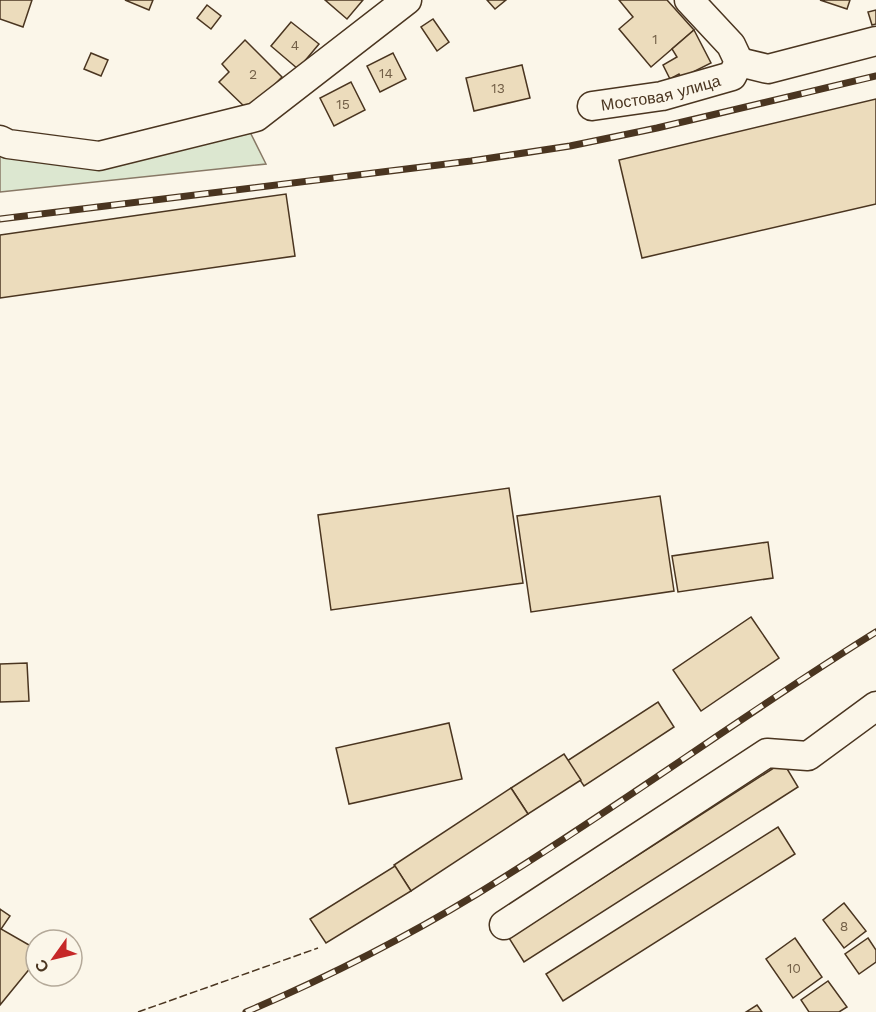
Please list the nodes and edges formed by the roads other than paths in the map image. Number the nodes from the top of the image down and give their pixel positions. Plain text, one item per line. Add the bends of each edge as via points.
1 (407, 0) edge
2 (690, 0) edge
3 (876, 41) edge
4 (735, 53) junction
5 (592, 106) dead end
6 (0, 140) edge
7 (876, 706) edge
8 (504, 925) dead end

1 - 6 street via 256,117 99,156
2 - 4 street
3 - 4 street via 768,69
4 - 5 street, Мостовая улица via 732,76 662,96
7 - 8 street via 808,756 766,753

